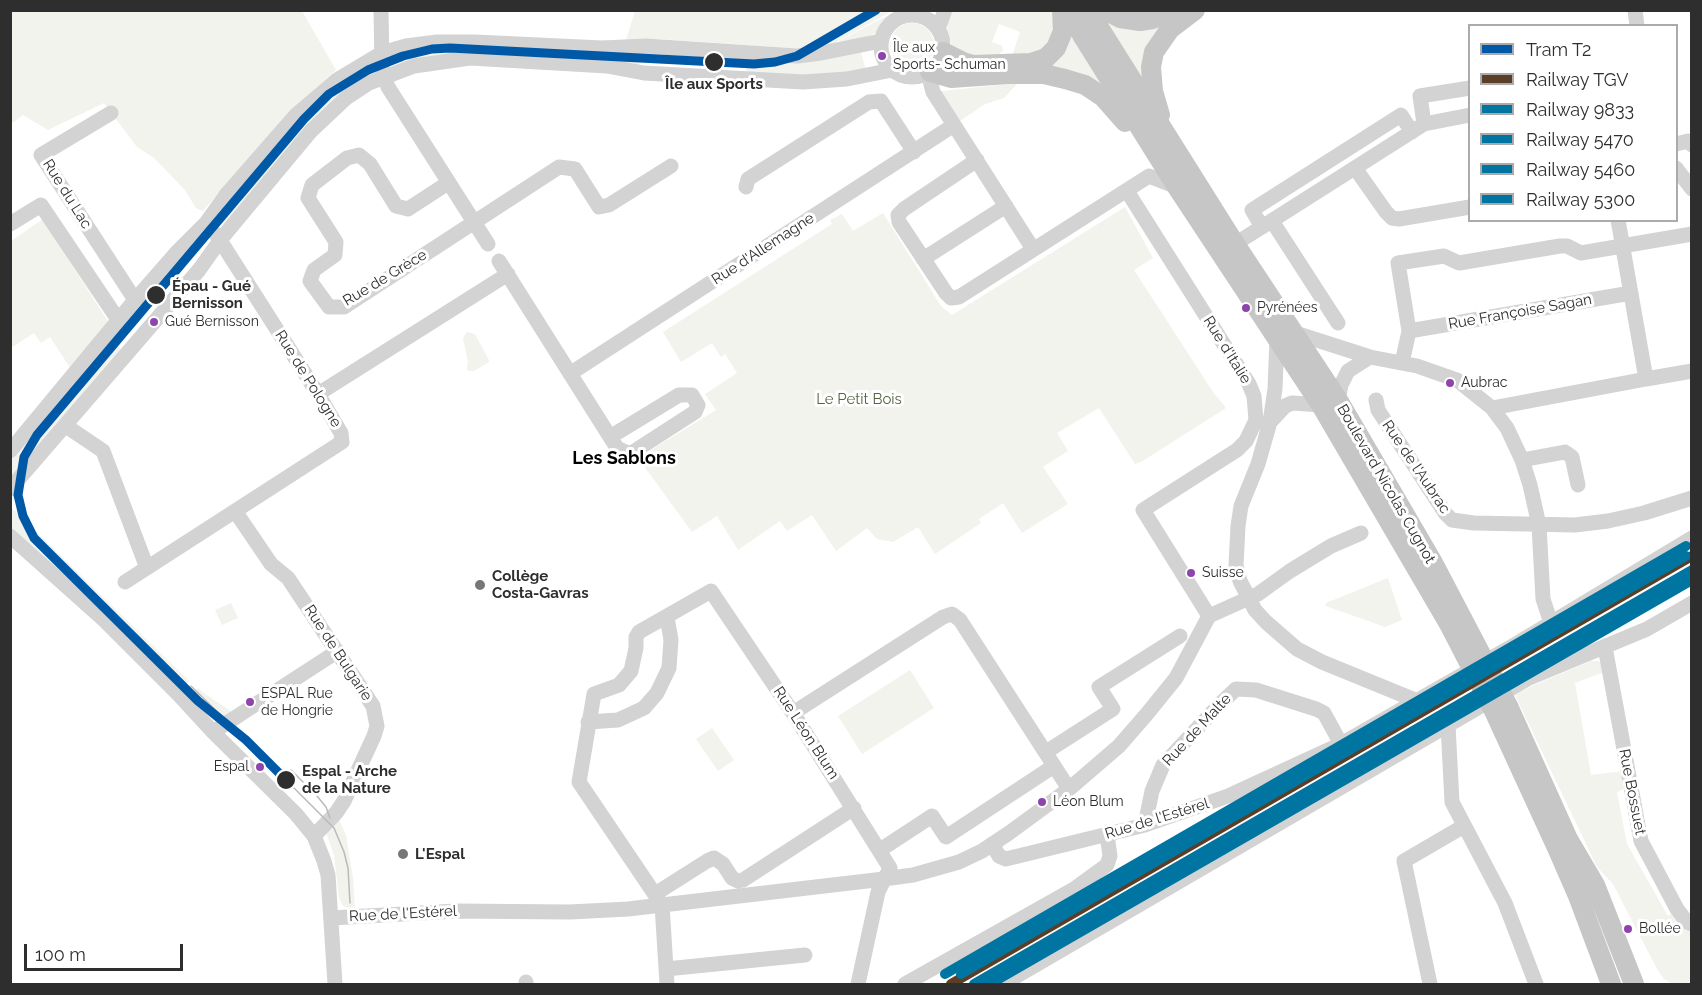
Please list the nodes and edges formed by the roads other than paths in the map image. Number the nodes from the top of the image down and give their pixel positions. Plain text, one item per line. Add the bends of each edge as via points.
1 (381, 10) edge
2 (945, 10) edge
3 (1062, 10) edge
4 (1071, 10) edge
5 (1088, 10) edge
6 (1105, 10) edge
7 (1173, 10) edge
8 (1195, 10) edge
9 (922, 13) edge
10 (938, 29) junction
11 (881, 41) junction
12 (943, 52) junction
13 (382, 53) junction
14 (891, 70) junction
15 (383, 77) junction
16 (925, 77) junction
17 (1468, 87) edge
18 (111, 113) dead end
19 (1468, 116) edge
20 (954, 125) junction
21 (1418, 128) junction
22 (1167, 137) junction
23 (1678, 144) edge
24 (1692, 145) edge
25 (914, 152) junction
26 (976, 160) junction
27 (671, 166) dead end
28 (1355, 168) junction
29 (1678, 169) edge
30 (448, 183) junction
31 (746, 187) dead end
32 (1177, 187) junction
33 (1692, 189) edge
34 (1127, 190) junction
35 (1006, 206) junction
36 (1468, 207) edge
37 (1618, 222) edge
38 (206, 223) junction
39 (474, 223) junction
40 (10, 224) edge
41 (1267, 224) junction
42 (1692, 234) edge
43 (221, 239) junction
44 (488, 244) dead end
45 (1235, 244) junction
46 (1623, 245) junction
47 (1033, 249) junction
48 (923, 259) junction
49 (1631, 293) junction
50 (135, 300) junction
51 (118, 321) junction
52 (1338, 323) dead end
53 (1409, 331) junction
54 (1284, 335) junction
55 (1370, 357) junction
56 (1402, 363) junction
57 (1692, 371) edge
58 (571, 373) junction
59 (1646, 379) junction
60 (318, 394) junction
61 (1376, 400) dead end
62 (1330, 403) junction
63 (1492, 408) junction
64 (1270, 422) junction
65 (66, 426) junction
66 (610, 437) junction
67 (10, 451) edge
68 (1522, 460) junction
69 (1578, 484) dead end
70 (10, 489) edge
71 (1692, 498) edge
72 (235, 511) junction
73 (1539, 525) junction
74 (1361, 533) dead end
75 (10, 536) edge
76 (1692, 538) edge
77 (147, 568) junction
78 (125, 582) dead end
79 (1247, 598) junction
80 (1692, 603) edge
81 (667, 616) junction
82 (1209, 616) junction
83 (1551, 623) junction
84 (1180, 636) dead end
85 (1605, 647) junction
86 (338, 651) junction
87 (1416, 700) junction
88 (1502, 711) junction
89 (793, 713) junction
90 (588, 722) junction
91 (1448, 725) junction
92 (213, 732) junction
93 (1341, 744) junction
94 (1050, 759) junction
95 (1068, 789) junction
96 (854, 808) junction
97 (1145, 825) junction
98 (1464, 826) junction
99 (1107, 835) junction
100 (314, 836) junction
101 (998, 841) junction
102 (880, 850) junction
103 (884, 879) junction
104 (659, 899) junction
105 (332, 918) junction
106 (1692, 924) edge
107 (805, 955) dead end
108 (1626, 964) junction
109 (667, 977) edge
110 (335, 984) edge
111 (858, 984) edge
112 (905, 984) edge
113 (1003, 984) edge
114 (1430, 984) edge
115 (1536, 984) edge
116 (1611, 984) edge
117 (1634, 984) edge
118 (1646, 984) edge

1 - 13 street
2 - 10 street
3 - 12 main road via 1063,31 1056,48 1046,58 1031,63 973,65
4 - 32 main road, Boulevard Nicolas Cugnot
5 - 22 main road, Boulevard Nicolas Cugnot
6 - 7 main road via 1120,18 1140,21 1153,20
8 - 22 main road via 1160,40 1151,60 1153,90
9 - 10 street
9 - 11 street via 898,18
10 - 12 street
11 - 13 street via 797,56 646,46 602,48 475,42 437,42
11 - 14 street via 882,56
12 - 16 street
13 - 15 street
13 - 38 street via 337,80 296,115
14 - 15 street via 803,82 470,58 414,66
14 - 16 street via 905,76
15 - 30 street
15 - 43 street via 369,82 326,115
16 - 20 street
16 - 32 main road via 1044,74 1084,85 1103,97 1163,175
17 - 21 street via 1420,96
18 - 50 street, Rue du Lac via 41,155
19 - 21 street
20 - 25 street, Rue d'Allemagne
20 - 26 street
21 - 28 street
21 - 41 street via 1401,115 1251,210
22 - 45 main road, Boulevard Nicolas Cugnot
23 - 24 street via 1688,141
25 - 31 street via 881,101 869,102 748,179
25 - 58 street, Rue d'Allemagne
26 - 35 street
26 - 48 street via 898,215
27 - 39 street via 609,205 599,207 575,169 559,167
28 - 36 street via 1392,218
28 - 41 street
29 - 33 street
30 - 39 street
30 - 39 street, Rue de Grèce via 408,209 396,206 370,164 359,156 347,158 312,185 309,198 336,242 335,255 314,270 310,281 329,307 344,306
32 - 34 street via 1149,176
32 - 54 main road, Boulevard Nicolas Cugnot
34 - 47 street
34 - 82 street, Rue d'Italie via 1254,396 1257,412 1250,435 1237,450 1143,510
35 - 47 street
35 - 48 street
37 - 46 street
38 - 43 street, Rue de Pologne
38 - 50 street
39 - 44 street
40 - 51 street, Rue du Lac via 41,205
41 - 45 street
41 - 52 street
42 - 46 street
43 - 60 street, Rue de Pologne
43 - 65 street
45 - 54 main road, Boulevard Nicolas Cugnot
46 - 49 street
46 - 53 street via 1581,253 1560,246 1459,263 1444,256 1398,263
47 - 48 street via 959,297 951,298
49 - 53 street, Rue Françoise Sagan
49 - 59 street
50 - 51 street
51 - 67 street
53 - 56 street
54 - 55 street
54 - 62 main road, Boulevard Nicolas Cugnot
54 - 64 street
55 - 56 street
55 - 62 street via 1348,371
56 - 63 street via 1457,380
57 - 59 street
58 - 60 street via 503,267
58 - 66 street
59 - 63 street
60 - 72 street, Rue de Pologne via 341,433 342,442
61 - 73 street, Rue de l'Aubrac via 1378,410 1452,520
62 - 64 street via 1292,403
62 - 88 main road, Boulevard Nicolas Cugnot via 1432,561 1456,621
63 - 68 street via 1508,428
64 - 79 street via 1241,506 1238,526 1236,564
65 - 70 street
65 - 77 street via 103,451
66 - 66 street via 617,448 630,454 695,412 698,405 692,395 678,395
68 - 69 street via 1565,452 1572,457
68 - 73 street
71 - 73 street via 1608,521
72 - 77 street, Rue de Pologne
72 - 86 street, Rue de Bulgarie
73 - 83 street via 1543,599
74 - 79 street via 1331,546
75 - 92 street, Rue de l'Estérel via 104,620
76 - 83 street, Rue de l'Estérel
77 - 78 street, Rue de Pologne
79 - 82 street
79 - 87 street via 1266,622 1297,649
80 - 85 street
81 - 89 street, Rue Léon Blum via 711,591
81 - 90 street via 639,632 631,671 619,685 594,694
81 - 90 street via 671,640 669,668 657,693 644,708 618,720
82 - 95 street, Rue de l'Estérel via 1176,678 1146,715 1119,746
83 - 87 street, Rue de l'Estérel
84 - 94 street via 1099,687 1113,709
85 - 91 street via 1529,678
85 - 106 street, Rue Bossuet via 1641,842 1677,909
86 - 92 street
86 - 100 street, Rue de Bulgarie via 373,706 377,726 340,809
87 - 93 street, Rue de l'Estérel
88 - 108 main road, Boulevard Nicolas Cugnot via 1595,885
88 - 116 main road, Boulevard Nicolas Cugnot
89 - 94 street via 952,614 960,620
89 - 96 street, Rue Léon Blum
90 - 104 street via 579,782
91 - 98 street via 1452,802
91 - 113 street
92 - 100 street, Rue de l'Estérel
93 - 97 street, Rue de l'Estérel via 1228,796
93 - 97 street, Rue de Malte via 1324,713 1316,708 1256,690 1236,689 1163,765 1152,791
94 - 95 street
94 - 102 street via 946,837 932,816
95 - 101 street, Rue de l'Estérel
96 - 102 street, Rue Léon Blum
96 - 104 street via 743,880 732,878 714,858
97 - 99 street, Rue de l'Estérel
98 - 114 street via 1404,861
98 - 115 street via 1506,903
99 - 101 street, Rue de l'Estérel via 1006,859 1001,858
99 - 112 street via 1107,865 1074,889
100 - 105 street, Rue de l'Estérel via 328,874
101 - 103 street, Rue de l'Estérel via 959,862
102 - 103 street, Rue Léon Blum via 890,868
103 - 104 street, Rue de l'Estérel
103 - 111 street
104 - 105 street, Rue de l'Estérel via 598,911 456,910
104 - 109 street
105 - 110 street
107 - 109 street
108 - 117 main road, Boulevard Nicolas Cugnot
108 - 118 main road

